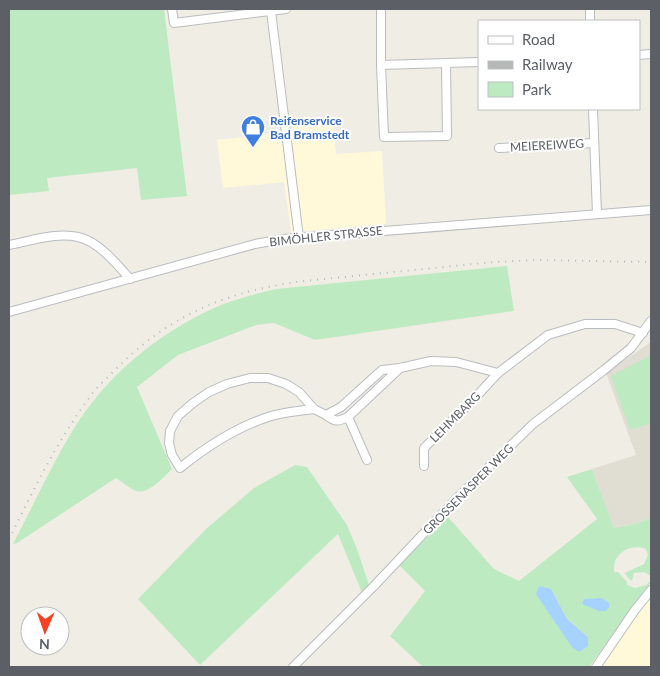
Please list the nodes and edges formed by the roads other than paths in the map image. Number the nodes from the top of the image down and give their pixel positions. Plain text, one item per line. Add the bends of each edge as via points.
1 (172, 9) edge
2 (286, 9) edge
3 (381, 9) edge
4 (271, 11) junction
5 (478, 62) edge
6 (446, 63) junction
7 (381, 65) junction
8 (593, 110) edge
9 (594, 143) junction
10 (499, 148) dead end
11 (651, 210) edge
12 (597, 214) junction
13 (299, 238) junction
14 (9, 246) edge
15 (130, 278) junction
16 (9, 312) edge
17 (651, 321) edge
18 (643, 333) junction
19 (400, 368) junction
20 (498, 372) junction
21 (314, 409) junction
22 (326, 415) junction
23 (348, 417) junction
24 (367, 460) dead end
25 (424, 466) dead end
26 (651, 590) edge
27 (293, 667) edge
28 (596, 667) edge

1 - 4 street via 174,23
2 - 4 street
3 - 7 street
4 - 13 street
5 - 6 street
6 - 7 street
6 - 7 street via 447,136 384,137
8 - 9 street
9 - 10 street, MEIEREIWEG
9 - 12 street
11 - 12 street, BIMÖHLER STRASSE
12 - 13 street, BIMÖHLER STRASSE
13 - 15 street, BIMÖHLER STRASSE via 255,244
14 - 15 street via 51,237 80,237 94,244
15 - 16 street, BIMÖHLER STRASSE
17 - 18 street, GROSSENASPER WEG
18 - 20 street, LEHMBARG via 615,324 585,324 548,335
18 - 27 street, GROSSENASPER WEG via 631,348 533,424
19 - 20 street via 431,361 456,362
19 - 22 street via 382,370 341,407
19 - 23 street
20 - 25 street, LEHMBARG via 424,448
21 - 21 street via 299,392 268,378 250,378 227,384 192,403 178,416 170,431 172,455 180,468 231,432 268,417
21 - 22 street
22 - 23 street via 334,421
23 - 24 street
26 - 28 street

